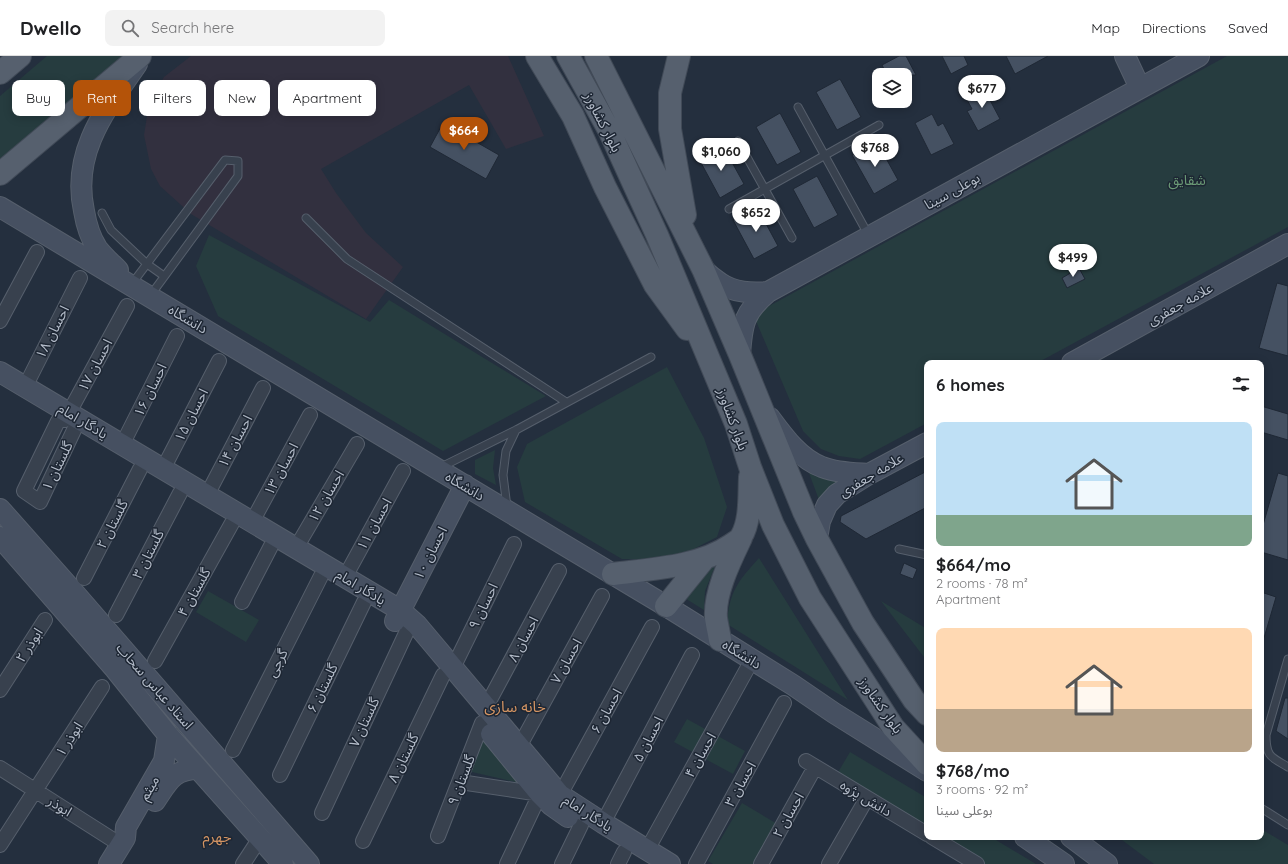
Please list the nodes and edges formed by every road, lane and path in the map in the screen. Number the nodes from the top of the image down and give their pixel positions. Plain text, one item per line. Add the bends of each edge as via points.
1 (20, 56) edge
2 (142, 56) edge
3 (537, 56) edge
4 (568, 56) edge
5 (596, 56) edge
6 (679, 56) edge
7 (1199, 56) edge
8 (1127, 58) edge
9 (0, 73) edge
10 (1140, 88) junction
11 (798, 107) dead end
12 (879, 125) dead end
13 (738, 141) dead end
14 (824, 155) junction
15 (0, 174) edge
16 (764, 189) junction
17 (0, 207) edge
18 (729, 209) dead end
19 (102, 213) dead end
20 (306, 218) dead end
21 (869, 237) junction
22 (792, 238) dead end
23 (689, 240) junction
24 (1288, 244) edge
25 (37, 252) dead end
26 (147, 264) junction
27 (703, 269) junction
28 (164, 276) junction
29 (80, 278) dead end
30 (131, 285) junction
31 (768, 292) junction
32 (150, 296) junction
33 (127, 306) dead end
34 (0, 321) edge
35 (177, 336) dead end
36 (740, 354) junction
37 (651, 357) dead end
38 (1077, 360) edge
39 (219, 361) dead end
40 (710, 362) junction
41 (0, 372) edge
42 (0, 386) edge
43 (25, 386) junction
44 (263, 388) dead end
45 (566, 402) junction
46 (760, 402) junction
47 (310, 416) dead end
48 (66, 422) junction
49 (516, 430) junction
50 (357, 444) dead end
51 (924, 444) edge
52 (122, 445) junction
53 (750, 467) junction
54 (437, 468) junction
55 (140, 469) junction
56 (163, 469) junction
57 (403, 471) dead end
58 (869, 474) junction
59 (465, 485) junction
60 (180, 492) junction
61 (206, 495) junction
62 (0, 509) edge
63 (507, 510) junction
64 (252, 522) junction
65 (232, 523) junction
66 (0, 537) edge
67 (741, 538) junction
68 (817, 539) junction
69 (514, 544) dead end
70 (271, 546) junction
71 (296, 548) junction
72 (899, 549) dead end
73 (924, 554) edge
74 (704, 559) junction
75 (559, 571) dead end
76 (613, 574) junction
77 (321, 576) junction
78 (345, 577) junction
79 (84, 578) dead end
80 (602, 596) dead end
81 (242, 602) dead end
82 (364, 602) junction
83 (666, 606) junction
84 (116, 616) dead end
85 (45, 620) dead end
86 (401, 621) junction
87 (652, 626) dead end
88 (720, 640) junction
89 (692, 656) dead end
90 (1288, 659) edge
91 (156, 660) dead end
92 (752, 660) junction
93 (448, 672) junction
94 (102, 687) dead end
95 (0, 690) edge
96 (784, 703) dead end
97 (924, 711) edge
98 (484, 715) junction
99 (168, 735) junction
100 (519, 747) junction
101 (233, 750) dead end
102 (924, 761) edge
103 (811, 764) joint
104 (1288, 767) edge
105 (0, 768) edge
106 (198, 769) junction
107 (924, 769) edge
108 (280, 775) dead end
109 (460, 782) junction
110 (35, 790) junction
111 (540, 794) junction
112 (560, 795) junction
113 (867, 798) junction
114 (1264, 810) edge
115 (322, 813) dead end
116 (603, 823) junction
117 (581, 825) junction
118 (1288, 825) edge
119 (924, 832) edge
120 (438, 836) dead end
121 (260, 838) junction
122 (936, 840) edge
123 (1029, 840) edge
124 (1074, 840) edge
125 (364, 841) dead end
126 (123, 842) junction
127 (0, 845) edge
128 (646, 857) edge
129 (621, 858) edge
130 (959, 860) edge
131 (306, 863) edge
132 (109, 864) edge
133 (243, 864) edge
134 (283, 864) edge
135 (507, 864) edge
136 (562, 864) edge
137 (670, 864) edge
138 (696, 864) edge
139 (761, 864) edge
140 (829, 864) edge
141 (977, 864) edge
142 (1064, 864) edge
143 (1107, 864) edge

1 - 9 main road
2 - 15 main road
2 - 30 street via 98,124 87,148 81,176 86,223 97,247
3 - 40 main road via 573,116 655,285
4 - 40 main road, بلوار کشاورز via 616,146 657,235
5 - 23 main road, بلوار کشاورز
6 - 23 main road via 670,93 670,129
7 - 10 street, بوعلی سینا
8 - 10 street
10 - 21 street, بوعلی سینا
11 - 14 lane
12 - 14 lane
13 - 16 lane
14 - 16 lane
14 - 21 lane
16 - 18 lane
16 - 22 lane
17 - 30 street, دانشگاه
19 - 26 lane via 111,230
20 - 45 lane via 347,259
21 - 31 street, بوعلی سینا
23 - 27 main road, بلوار کشاورز
24 - 38 street, علامه جعفری
25 - 34 street
26 - 28 lane
26 - 28 lane via 224,160 238,161 238,176
26 - 30 lane
27 - 31 street via 720,284 736,290 751,293
27 - 36 main road, بلوار کشاورز
28 - 32 lane
29 - 43 street, احسان ۱۸
30 - 32 street, دانشگاه
31 - 36 street, بوعلی سینا via 756,302 748,314 742,331
32 - 54 street, دانشگاه
33 - 48 street, احسان ۱۷
35 - 52 street, احسان ۱۶
36 - 46 main road, بلوار کشاورز
37 - 45 lane
39 - 56 street, احسان ۱۵
40 - 53 main road, بلوار کشاورز via 736,424
41 - 43 street, یادگار امام
42 - 48 street, یادگار امام
43 - 48 street, یادگار امام
44 - 61 street, احسان ۱۴
45 - 49 lane
46 - 58 street via 789,443 804,456 822,467 844,473
46 - 68 main road, بلوار کشاورز
47 - 64 street, احسان ۱۳
48 - 48 street, گلستان ۱ via 24,491 40,502
48 - 52 street, یادگار امام
48 - 55 street, یادگار امام
49 - 54 lane
49 - 63 lane via 506,451 503,475
50 - 71 street, احسان ۱۲
51 - 58 street, علامه جعفری
52 - 56 street, یادگار امام
53 - 67 main road via 749,508
53 - 102 main road, بلوار کشاورز via 773,525 810,598 893,727
54 - 59 street, دانشگاه
55 - 60 street, یادگار امام
55 - 79 street, گلستان ۲
56 - 61 street, یادگار امام
57 - 78 street, احسان ۱۱
58 - 68 street, علامه جعفری via 837,494 827,505 820,521
59 - 63 street, دانشگاه
59 - 86 street, احسان ۱۰
60 - 65 street, یادگار امام
60 - 84 street, گلستان ۳
61 - 64 street, یادگار امام
62 - 131 street, استاد عباس سحاب
63 - 76 street, دانشگاه
64 - 71 street, یادگار امام
65 - 70 street, یادگار امام
65 - 91 street, گلستان ۴
66 - 99 street, استاد عباس سحاب via 115,669
67 - 74 main road via 724,550
67 - 88 main road via 728,565 718,600 716,617
68 - 97 main road, بلوار کشاورز via 863,623 914,700
69 - 93 street, احسان ۹
70 - 77 street, یادگار امام
70 - 81 street
71 - 78 street, یادگار امام
72 - 73 lane
74 - 76 main road
74 - 83 main road
75 - 98 street, احسان ۸
76 - 83 street, دانشگاه
77 - 82 street, یادگار امام
77 - 101 street, گرجی
78 - 86 street, یادگار امام
80 - 100 street, احسان ۷
82 - 86 street, یادگار امام
82 - 108 street, گلستان ۶
83 - 88 street, دانشگاه
85 - 95 street, ابوذر ۲
86 - 93 street, یادگار امام via 417,624
86 - 115 street, گلستان ۷
87 - 112 street, احسان ۶
88 - 92 street, دانشگاه
89 - 116 street, احسان ۵
90 - 104 lane via 1266,735 1266,746 1271,757
92 - 107 street, دانشگاه
92 - 128 street, احسان ۴
93 - 98 street, یادگار امام
93 - 125 street, گلستان ۸
94 - 110 street, ابوذر ۱
96 - 138 street, احسان ۳
98 - 100 street, یادگار امام
98 - 109 street, گلستان ۹
98 - 111 street, یادگار امام
99 - 106 street, استاد عباس سحاب
99 - 126 street, میثم via 164,761 126,827
100 - 112 street, یادگار امام
103 - 113 street, دانش پژوه
103 - 139 street, احسان ۲
105 - 110 street, ابوذر
106 - 121 street, استاد عباس سحاب
106 - 126 street, میثم via 179,772 170,778 134,834
109 - 111 street
109 - 120 street, گلستان ۹
110 - 126 street, ابوذر
110 - 127 street, ابوذر ۱
111 - 117 street, یادگار امام via 551,805
111 - 135 street
112 - 116 street, یادگار امام
113 - 119 street, دانش پژوه
113 - 140 street
114 - 118 lane
116 - 128 street, یادگار امام
117 - 129 street, یادگار امام
117 - 136 street
121 - 133 street
121 - 134 street, استاد عباس سحاب
122 - 130 street
123 - 142 street
124 - 143 street
126 - 132 street, میثم
128 - 129 street, یادگار امام
128 - 137 street, یادگار امام
130 - 141 street

